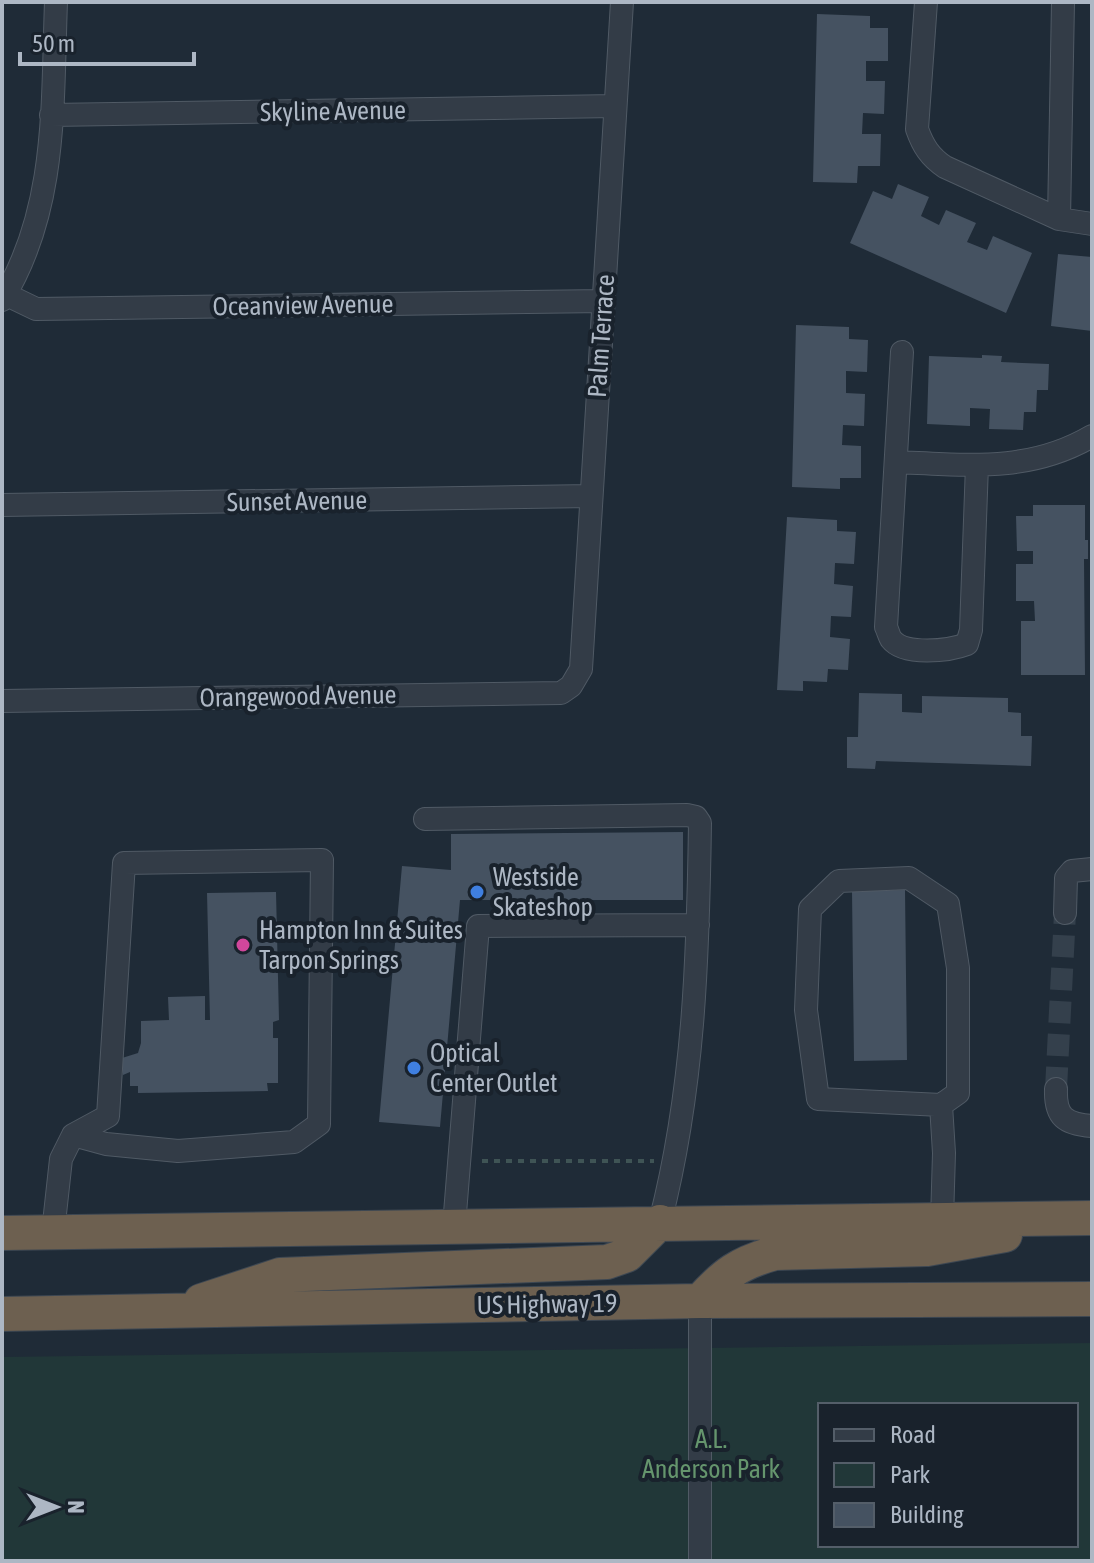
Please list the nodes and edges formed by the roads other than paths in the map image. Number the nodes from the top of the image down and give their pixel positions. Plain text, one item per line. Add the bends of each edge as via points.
1 (56, 2) edge
2 (622, 2) edge
3 (926, 2) edge
4 (1063, 2) edge
5 (615, 106) junction
6 (51, 115) junction
7 (1059, 219) junction
8 (1092, 224) edge
9 (4, 297) edge
10 (604, 301) junction
11 (902, 352) dead end
12 (1092, 436) edge
13 (896, 462) junction
14 (977, 465) junction
15 (591, 496) junction
16 (2, 505) edge
17 (581, 669) joint
18 (2, 701) edge
19 (425, 819) dead end
20 (1092, 869) edge
21 (1065, 913) tunnel mouth
22 (698, 925) junction
23 (1056, 1089) tunnel mouth
24 (941, 1105) junction
25 (1092, 1126) edge
26 (73, 1135) junction
27 (1092, 1219) edge
28 (942, 1220) junction
29 (660, 1222) junction
30 (454, 1226) junction
31 (22, 1234) edge
32 (1092, 1299) edge
33 (700, 1301) junction
34 (167, 1312) junction
35 (2, 1314) edge
36 (700, 1561) edge

1 - 6 street
2 - 5 street, Palm Terrace
3 - 7 street via 917,129 922,145 945,167
4 - 7 street
5 - 6 street, Skyline Avenue
5 - 10 street, Palm Terrace
6 - 9 street via 39,212 20,269
7 - 8 street
9 - 10 street, Oceanview Avenue via 36,309
10 - 15 street, Palm Terrace
11 - 13 street
12 - 14 street via 1035,460
13 - 14 street
13 - 14 street via 886,627 892,641 906,649 950,651 967,644 971,630
15 - 16 street, Sunset Avenue
15 - 17 street, Palm Terrace
17 - 18 street, Orangewood Avenue via 561,693
19 - 22 street via 696,817
20 - 21 street via 1072,871 1066,878
22 - 29 street via 687,1084
22 - 30 street via 478,926
23 - 25 street via 1058,1112 1065,1120
24 - 24 street via 818,1099 806,1010 810,909 839,881 909,878 948,904 958,968 958,1093
24 - 28 street
26 - 26 street via 108,1116 124,863 322,860 319,1124 294,1142 178,1151
26 - 31 street
27 - 28 highway
27 - 33 highway via 927,1249 775,1253 725,1274
28 - 29 highway
29 - 30 highway
29 - 34 highway via 627,1255 607,1262 280,1275
30 - 31 highway
32 - 33 highway, US Highway 19
33 - 34 highway, US Highway 19
33 - 36 street
34 - 35 highway, US Highway 19

